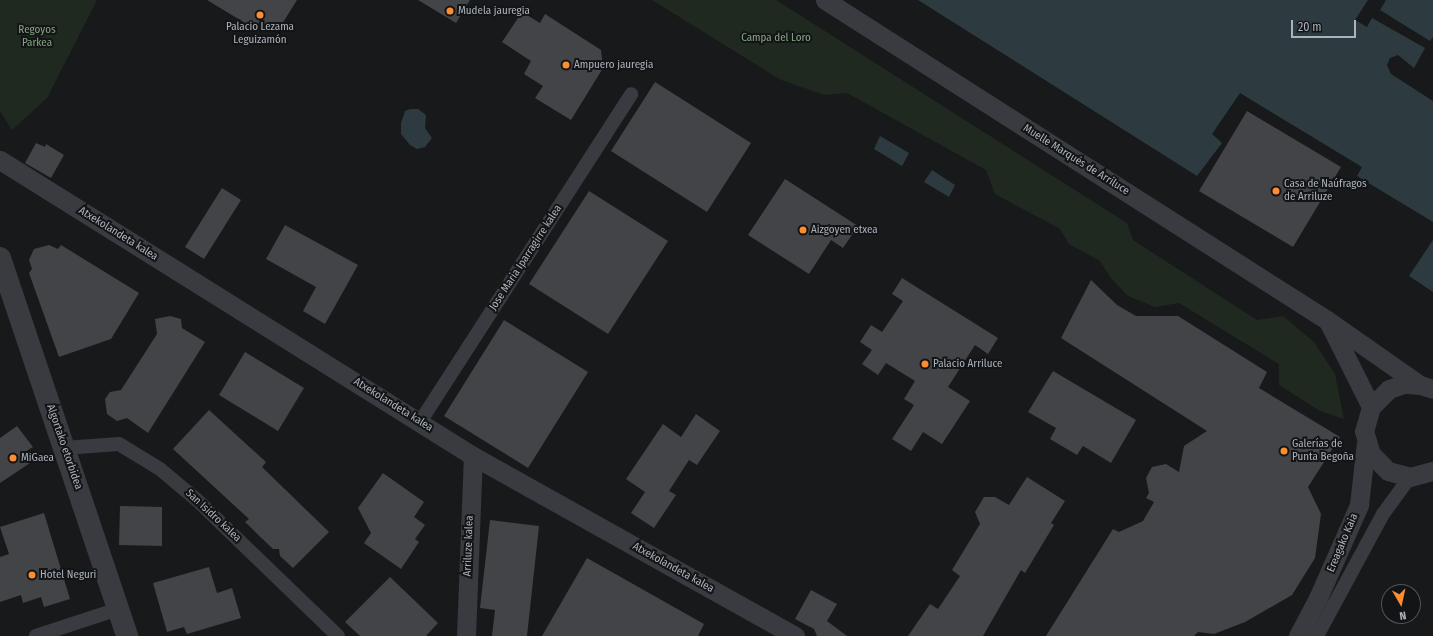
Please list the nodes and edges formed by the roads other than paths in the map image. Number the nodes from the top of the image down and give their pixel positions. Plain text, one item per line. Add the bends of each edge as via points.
1 (825, 0) edge
2 (631, 94) dead end
3 (0, 160) edge
4 (0, 258) edge
5 (1327, 320) junction
6 (1426, 387) edge
7 (1371, 406) junction
8 (420, 422) junction
9 (1366, 443) junction
10 (64, 448) junction
11 (473, 456) junction
12 (1433, 471) edge
13 (1410, 477) junction
14 (118, 609) junction
15 (36, 636) edge
16 (127, 636) edge
17 (338, 636) edge
18 (466, 636) edge
19 (795, 636) edge
20 (1298, 636) edge
21 (1317, 636) edge

1 - 5 street, Muelle Marqués de Arriluce
2 - 8 street, Jose Maria Iparragirre kalea
3 - 8 street, Atxekolandeta kalea
4 - 10 street, Algortako etorbidea
5 - 6 street, Muelle Marqués de Arriluce
5 - 7 street
6 - 7 street via 1404,384 1389,389
7 - 9 street, Ereagako Kaia via 1366,418
8 - 11 street, Atxekolandeta kalea
9 - 13 street via 1371,454 1384,468
9 - 20 street, Ereagako Kaia via 1359,505 1318,598
10 - 14 street, Algortako etorbidea
10 - 17 street, San Isidro kalea via 119,444 160,469 197,500
11 - 18 street, Arriluze kalea
11 - 19 street, Atxekolandeta kalea
12 - 13 street
13 - 21 street, Ereagako Kaia via 1383,514
14 - 15 street
14 - 16 street, Algortako etorbidea

